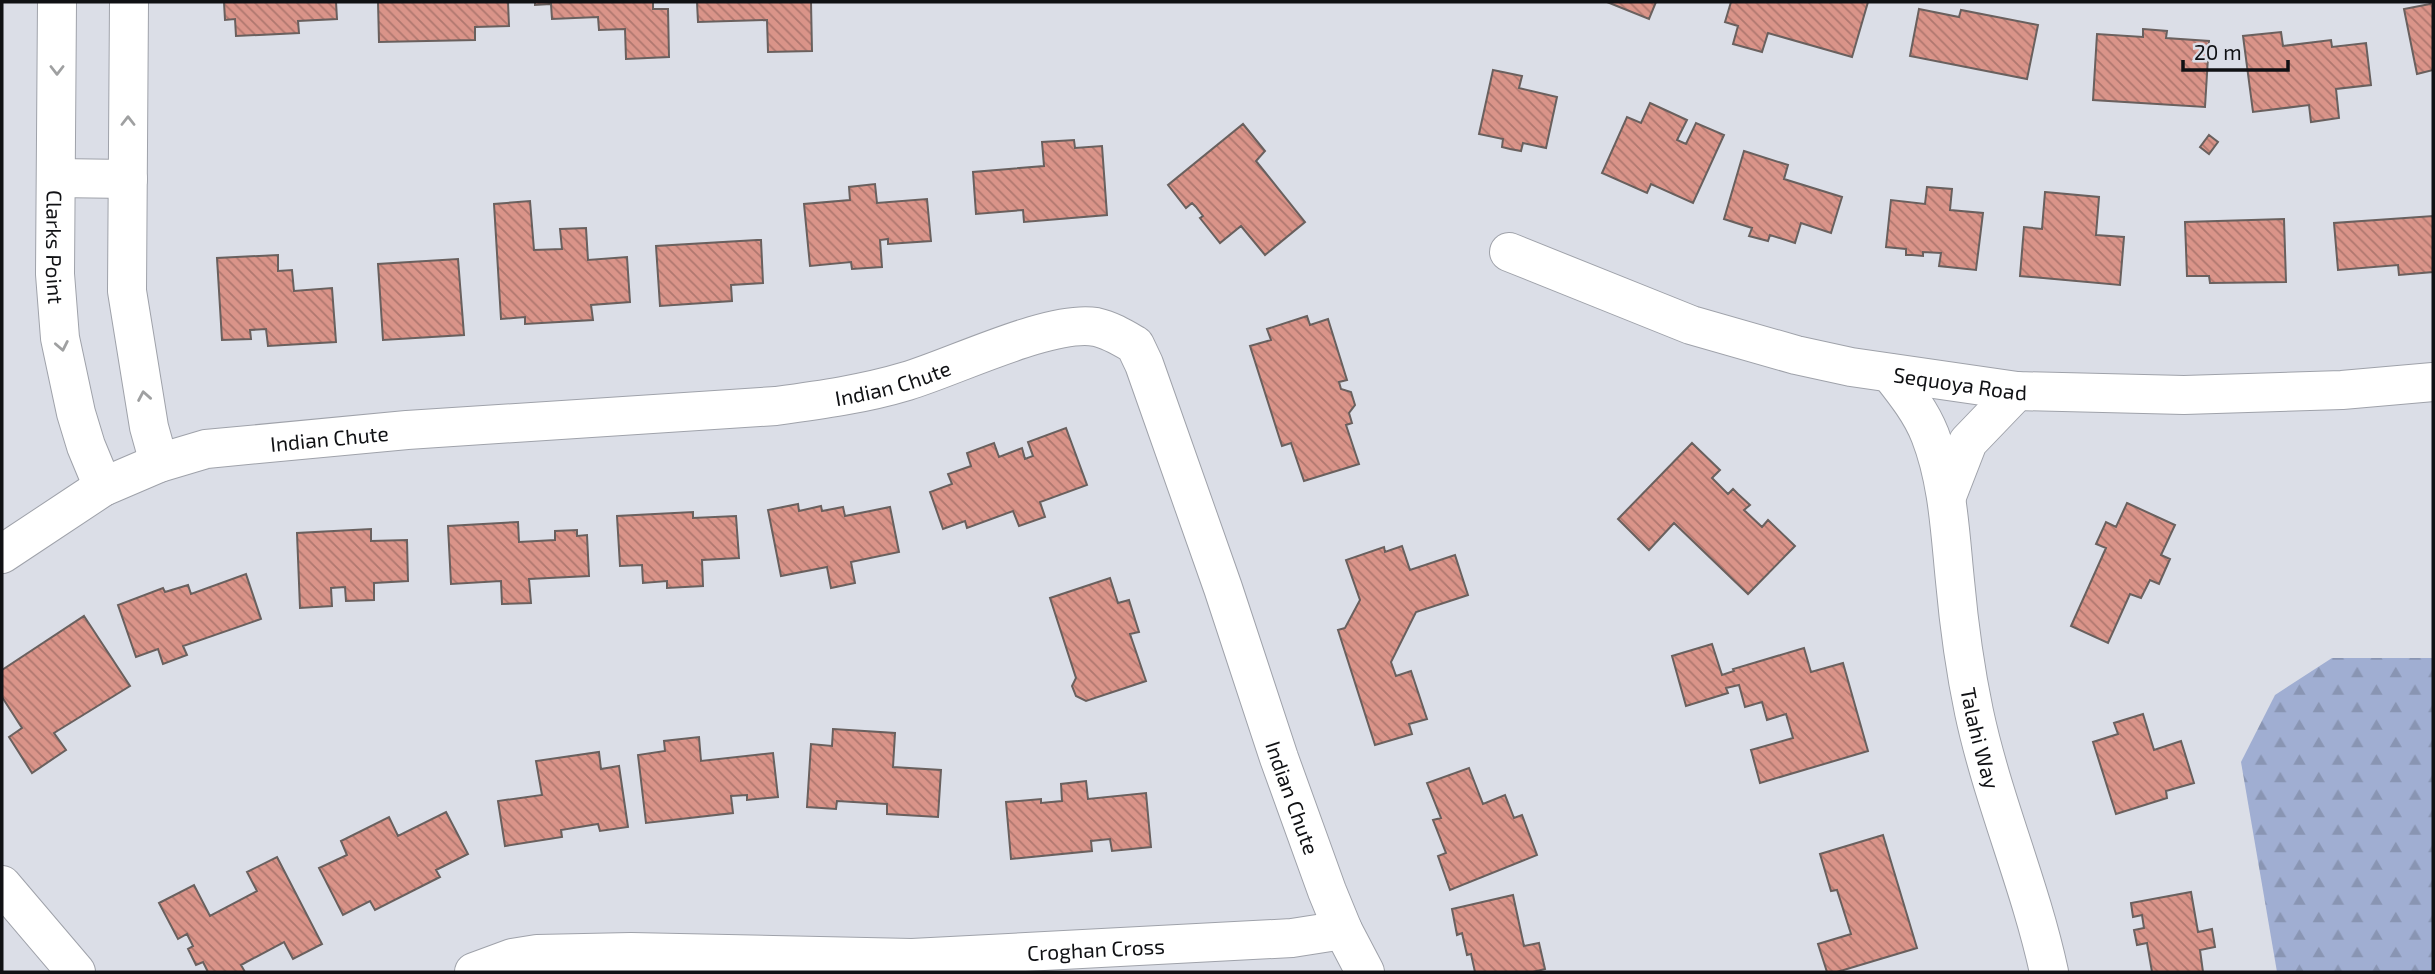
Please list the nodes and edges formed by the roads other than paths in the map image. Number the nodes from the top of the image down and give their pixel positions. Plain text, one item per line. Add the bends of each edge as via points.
1 (57, 2) edge
2 (129, 2) edge
3 (56, 178) junction
4 (128, 179) junction
5 (1510, 252) dead end
6 (1890, 373) junction
7 (2433, 382) edge
8 (2017, 391) junction
9 (159, 463) junction
10 (103, 487) junction
11 (1947, 496) junction
12 (2, 554) edge
13 (2, 885) edge
14 (1343, 930) junction
15 (76, 972) edge
16 (474, 972) edge
17 (1366, 972) edge
18 (2049, 972) edge

1 -> 3 street, Clarks Point
4 -> 2 street
3 - 4 street
3 -> 10 street, Clarks Point via 60,338 76,413
9 -> 4 street via 127,291
5 - 6 street, Sequoya Road via 1690,325 1796,355
6 - 8 street, Sequoya Road
6 - 11 street, Talahi Way via 1930,435
7 - 8 street, Sequoya Road via 2184,395
8 - 11 street, Talahi Way via 1968,442
9 - 10 street, Indian Chute
9 - 14 street, Indian Chute via 206,449 407,430 776,406 904,382 1061,329 1095,327 1116,334 1135,345 1144,364
10 - 12 street, Indian Chute
11 - 18 street, Talahi Way via 1959,625 1974,712
13 - 15 street
14 - 16 street, Croghan Cross via 1279,939 912,958 537,954
14 - 17 street, Indian Chute

